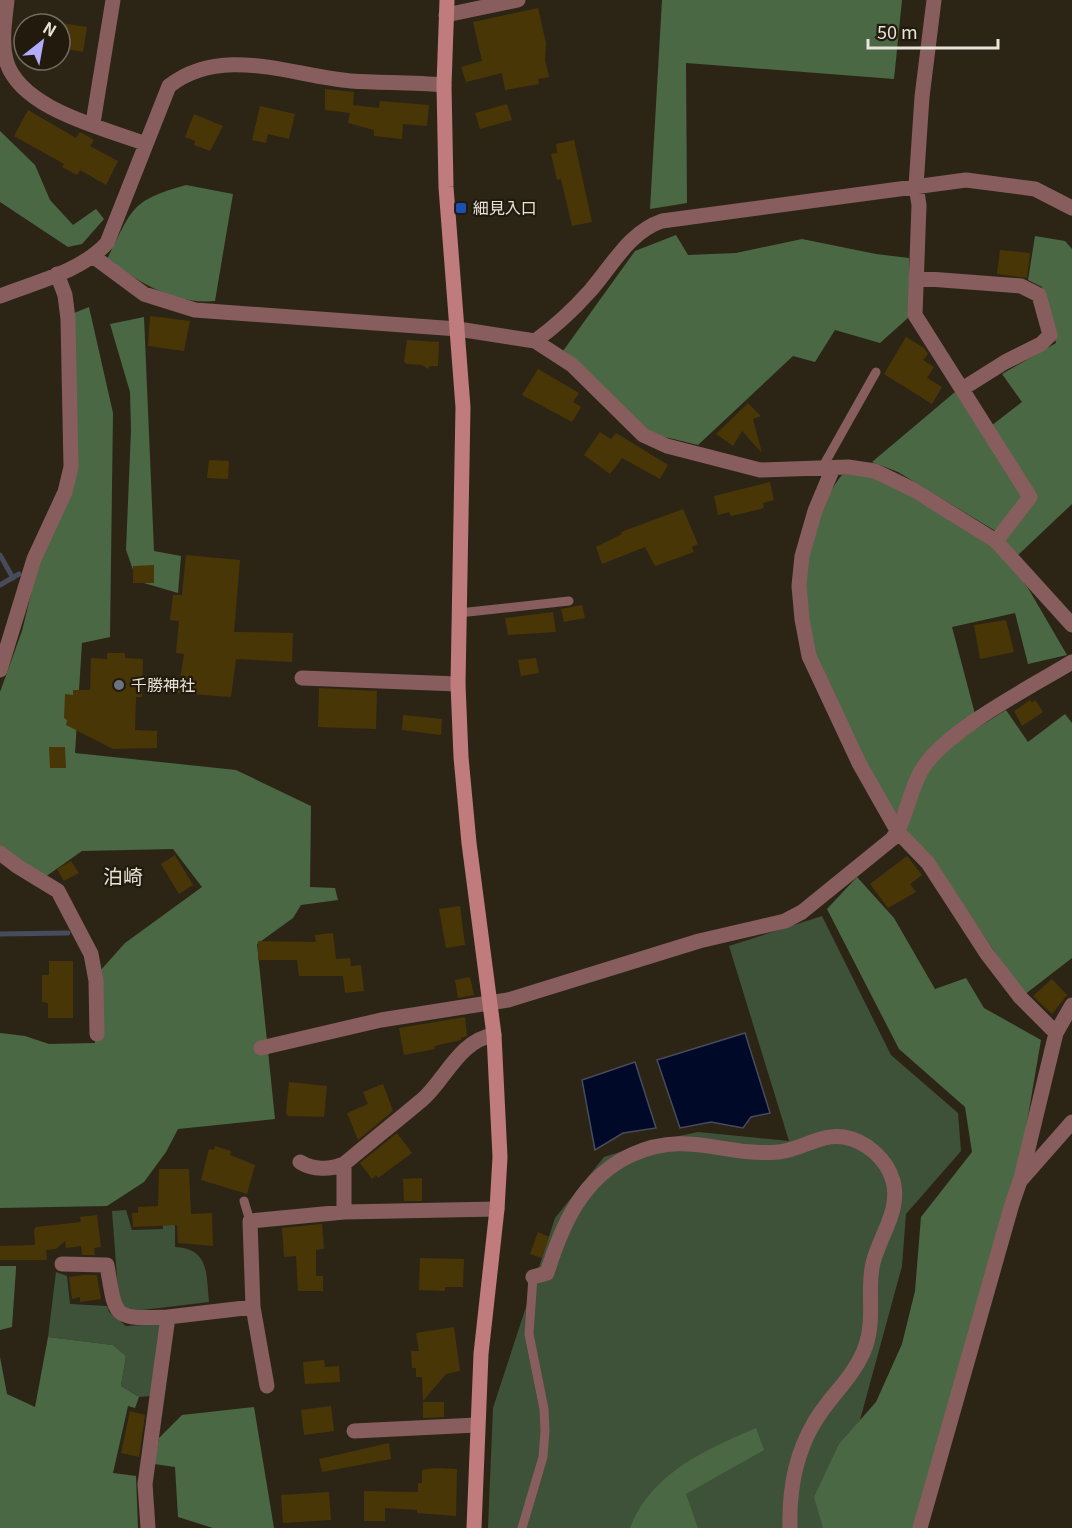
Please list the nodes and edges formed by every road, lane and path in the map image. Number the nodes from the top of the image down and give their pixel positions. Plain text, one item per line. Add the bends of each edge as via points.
1 (7, 0) edge
2 (113, 0) edge
3 (518, 0) edge
4 (934, 0) edge
5 (446, 7) edge
6 (444, 85) junction
7 (93, 123) junction
8 (146, 144) junction
9 (916, 186) junction
10 (1072, 208) edge
11 (94, 257) junction
12 (57, 274) junction
13 (916, 279) junction
14 (0, 296) edge
15 (458, 329) junction
16 (535, 340) junction
17 (876, 372) dead end
18 (962, 389) junction
19 (828, 468) junction
20 (996, 541) junction
21 (569, 601) dead end
22 (459, 613) junction
23 (1072, 625) edge
24 (1072, 662) edge
25 (0, 670) edge
26 (302, 678) dead end
27 (458, 684) junction
28 (898, 832) junction
29 (0, 853) edge
30 (489, 1003) junction
31 (1072, 1005) edge
32 (1056, 1033) junction
33 (97, 1034) dead end
34 (494, 1035) junction
35 (261, 1048) dead end
36 (1072, 1122) edge
37 (300, 1162) dead end
38 (344, 1164) junction
39 (1020, 1181) junction
40 (244, 1201) dead end
41 (497, 1209) junction
42 (344, 1212) junction
43 (250, 1221) junction
44 (62, 1264) dead end
45 (534, 1277) joint
46 (253, 1307) junction
47 (168, 1317) junction
48 (267, 1386) dead end
49 (477, 1425) junction
50 (354, 1431) dead end
51 (148, 1528) edge
52 (474, 1528) edge
53 (522, 1528) edge
54 (790, 1528) edge
55 (920, 1528) edge

1 - 7 street via 4,47 13,75 28,93 50,107
2 - 7 street
3 - 5 street
4 - 9 street
5 - 6 street
6 - 8 street via 350,81 233,63 205,68 182,75 169,86
6 - 15 street via 446,187
7 - 8 street
8 - 11 street via 107,243
9 - 10 street via 966,180 1035,189
9 - 13 street
9 - 16 street via 651,225 631,240 558,324
11 - 12 street
11 - 15 street via 144,294 195,310
12 - 14 street
12 - 25 street via 68,319 71,467 65,492 34,559
13 - 18 street via 915,315
13 - 18 street via 1021,286 1039,295 1050,335
15 - 16 street
15 - 22 street via 463,407
16 - 19 street via 572,365 637,430 659,442 760,470
17 - 19 lane
18 - 20 street via 1030,497
19 - 20 street via 875,471 950,510
19 - 28 street via 802,556 799,586 809,656 859,764
20 - 23 street
21 - 22 lane
22 - 27 street
24 - 28 street via 951,738 932,756 915,781
26 - 27 street
27 - 30 street via 469,843
28 - 30 street via 802,912 785,921 699,941
28 - 32 street via 928,863 1020,997
29 - 33 street via 58,891 91,954
30 - 34 street
30 - 35 street via 381,1020
31 - 32 street
32 - 39 street
34 - 38 street via 481,1037 449,1065 425,1097
34 - 41 street via 500,1157
36 - 39 street
37 - 38 street via 309,1167 334,1168
38 - 42 street
39 - 55 street via 971,1339
40 - 43 lane
41 - 42 street
41 - 49 street
42 - 43 street
43 - 46 street
44 - 47 street via 107,1265 114,1306 121,1315
45 - 53 lane via 529,1334 545,1431 543,1457
45 - 54 street via 547,1273 563,1228 584,1191 632,1155 695,1143 737,1152 781,1152 828,1136 845,1137 874,1152 892,1178 896,1193 872,1265 870,1330 854,1371 807,1438 790,1494
46 - 47 street
46 - 48 street
47 - 51 street via 146,1484
49 - 50 street
49 - 52 street

